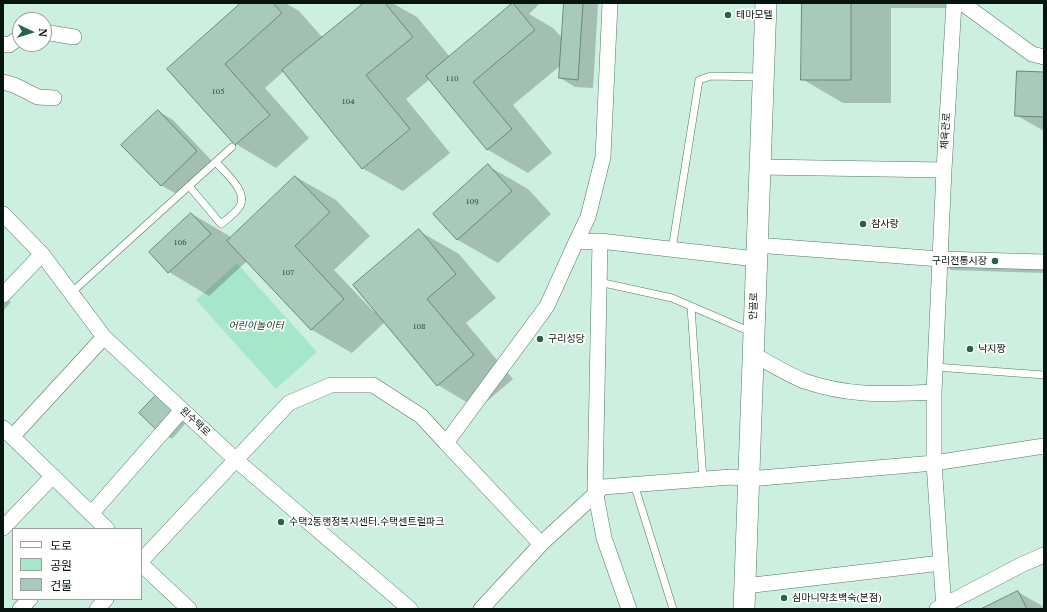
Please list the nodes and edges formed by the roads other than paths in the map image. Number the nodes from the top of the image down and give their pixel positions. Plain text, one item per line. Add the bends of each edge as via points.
1 (610, 3) edge
2 (766, 3) edge
3 (954, 3) edge
4 (962, 3) edge
5 (52, 33) edge
6 (74, 37) dead end
7 (1044, 57) edge
8 (763, 77) junction
9 (3, 82) edge
10 (54, 98) dead end
11 (232, 147) dead end
12 (216, 162) junction
13 (759, 167) junction
14 (944, 170) junction
15 (189, 186) junction
16 (3, 214) edge
17 (600, 241) junction
18 (576, 242) junction
19 (672, 249) junction
20 (756, 252) junction
21 (42, 254) junction
22 (940, 259) junction
23 (1044, 262) edge
24 (599, 282) junction
25 (71, 293) junction
26 (3, 295) edge
27 (691, 307) junction
28 (754, 333) junction
29 (104, 337) junction
30 (753, 354) junction
31 (935, 367) junction
32 (1044, 375) edge
33 (934, 392) junction
34 (182, 410) junction
35 (8, 432) edge
36 (446, 443) junction
37 (1044, 446) edge
38 (236, 460) junction
39 (934, 463) junction
40 (53, 476) junction
41 (748, 479) junction
42 (703, 480) junction
43 (634, 484) junction
44 (596, 494) junction
45 (91, 514) junction
46 (3, 528) edge
47 (103, 528) edge
48 (541, 544) junction
49 (1044, 556) edge
50 (142, 562) edge
51 (941, 562) junction
52 (142, 564) edge
53 (745, 586) junction
54 (29, 600) edge
55 (105, 600) edge
56 (942, 608) edge
57 (20, 609) edge
58 (97, 609) edge
59 (189, 609) edge
60 (410, 609) edge
61 (481, 609) edge
62 (628, 609) edge
63 (672, 609) edge
64 (744, 609) edge

1 - 18 street via 603,157 588,217
2 - 8 street, 안골로
3 - 14 street, 체육관로
4 - 7 street via 1032,54
5 - 6 street
8 - 13 street, 안골로
8 - 19 lane via 711,76 700,80
9 - 10 street via 38,97
11 - 12 lane
12 - 15 lane
12 - 15 lane via 240,192 241,201 237,210 222,224
13 - 14 street
13 - 20 street, 안골로
14 - 22 street, 체육관로
15 - 25 lane
16 - 21 street, 원수택로
17 - 18 street
17 - 19 street
17 - 24 street
18 - 36 street via 546,306
19 - 20 street
20 - 22 street
20 - 28 street, 안골로
21 - 25 street, 원수택로
21 - 26 street
22 - 23 street
22 - 31 street, 체육관로
24 - 27 lane via 672,298
24 - 44 street
25 - 29 street, 원수택로
27 - 28 lane
27 - 42 lane
28 - 30 street, 안골로
29 - 34 street, 원수택로
29 - 35 street
30 - 33 street via 803,380 847,392
30 - 41 street, 안골로
31 - 32 lane
31 - 33 street, 체육관로
33 - 39 street, 체육관로
34 - 38 street, 원수택로
34 - 45 street
35 - 40 street
36 - 38 street via 421,416 373,385 331,385 289,402
36 - 48 street
37 - 39 street
38 - 50 street
38 - 60 street, 원수택로
39 - 41 street
39 - 51 street, 체육관로
40 - 45 street
40 - 46 street
41 - 42 street via 731,477
41 - 53 street, 안골로
42 - 43 street
43 - 44 street via 603,487
43 - 63 lane
44 - 48 street
44 - 62 street via 604,538
45 - 47 street
48 - 61 street
49 - 56 street
51 - 53 street
51 - 56 street, 체육관로
52 - 59 street
53 - 64 street, 안골로
54 - 57 street
55 - 58 street

